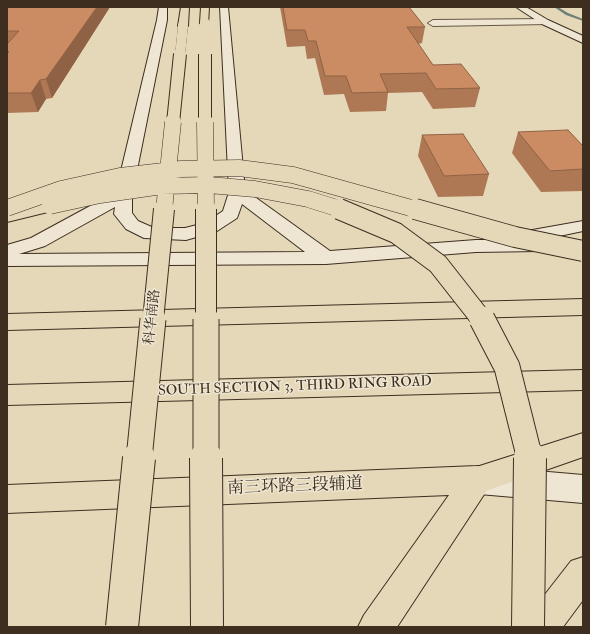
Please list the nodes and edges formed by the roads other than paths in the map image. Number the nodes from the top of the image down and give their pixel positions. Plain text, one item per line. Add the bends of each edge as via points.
1 (163, 7) edge
2 (224, 7) edge
3 (520, 7) edge
4 (533, 7) edge
5 (205, 15) edge
6 (184, 16) edge
7 (545, 22) junction
8 (433, 23) dead end
9 (583, 34) edge
10 (583, 40) edge
11 (237, 192) junction
12 (124, 195) junction
13 (7, 208) edge
14 (7, 217) edge
15 (583, 226) edge
16 (583, 243) edge
17 (476, 246) junction
18 (7, 251) edge
19 (583, 251) edge
20 (326, 258) junction
21 (7, 260) edge
22 (583, 307) edge
23 (7, 322) edge
24 (583, 380) edge
25 (7, 395) edge
26 (583, 445) edge
27 (477, 480) junction
28 (583, 490) edge
29 (7, 499) edge
30 (583, 573) edge
31 (122, 627) edge
32 (207, 627) edge
33 (376, 627) edge
34 (528, 627) edge
35 (541, 627) edge

1 - 12 street
2 - 11 street
3 - 7 street
4 - 9 street
5 - 32 main road, bridge
6 - 31 main road, 科华南路, bridge
7 - 8 street
7 - 10 street
11 - 12 street via 231,214 211,227 186,234 151,234 132,225 123,214
11 - 20 street
12 - 18 street via 38,242
13 - 19 main road, bridge via 61,189 120,176 182,168 239,168 293,175 516,237
14 - 34 main road, bridge via 100,195 162,186 255,189 308,199 352,213 396,233 438,264 480,315 507,367 511,382 530,459
15 - 17 street
16 - 17 street
17 - 20 street
20 - 21 street
22 - 23 main road
24 - 25 main road, SOUTH SECTION 3, THIRD RING ROAD
26 - 27 main road
27 - 28 street, 南三环路三段辅道
27 - 29 main road, 南三环路三段辅道
27 - 33 main road
30 - 35 main road

